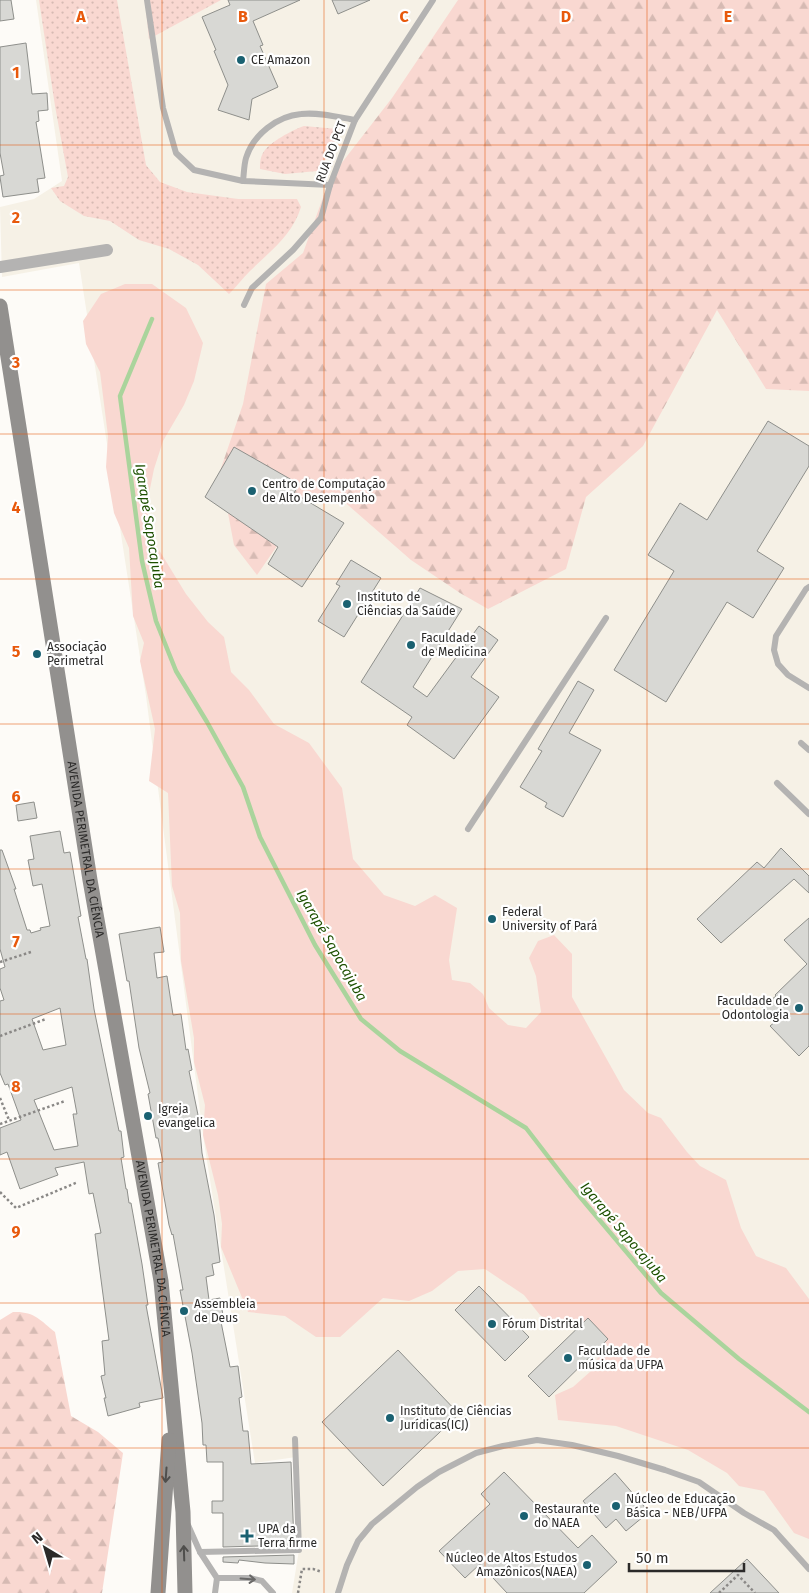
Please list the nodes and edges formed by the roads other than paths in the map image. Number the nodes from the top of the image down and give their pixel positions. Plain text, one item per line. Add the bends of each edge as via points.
1 (147, 0) edge
2 (433, 0) edge
3 (355, 120) junction
4 (243, 181) junction
5 (330, 185) junction
6 (106, 250) dead end
7 (0, 267) edge
8 (244, 305) dead end
9 (0, 306) edge
10 (809, 587) edge
11 (606, 618) dead end
12 (809, 688) edge
13 (801, 743) dead end
14 (809, 750) edge
15 (777, 783) dead end
16 (809, 814) edge
17 (468, 829) dead end
18 (172, 1391) junction
19 (295, 1439) dead end
20 (183, 1512) junction
21 (200, 1552) junction
22 (809, 1569) edge
23 (217, 1578) junction
24 (158, 1593) edge
25 (185, 1593) edge
26 (215, 1593) edge
27 (273, 1593) edge
28 (338, 1593) edge

1 - 4 lane via 163,108 176,153 194,170
2 - 3 lane, RUA DO PCT
3 - 4 lane via 300,114 266,128 251,145
3 - 5 lane, RUA DO PCT
4 - 5 lane
5 - 8 lane, RUA DO PCT via 321,218 293,250 252,288
6 - 7 street
9 - 18 main road, AVENIDA PERIMETRAL DA CIÊNCIA via 90,880 161,1281
10 - 12 lane via 776,636 774,650 778,664 788,675
11 - 17 lane
13 - 14 lane
15 - 16 lane
18 - 20 main road, AVENIDA PERIMETRAL DA CIÊNCIA
18 -> 24 main road, AVENIDA PERIMETRAL DA CIÊNCIA
19 - 21 lane via 298,1550
20 - 21 lane
25 -> 20 main road, AVENIDA PERIMETRAL DA CIÊNCIA
21 - 23 lane
22 - 28 lane via 774,1530 698,1482 572,1444 537,1440 476,1453 417,1487 372,1524 358,1541
23 - 26 lane
23 -> 27 lane via 262,1580

